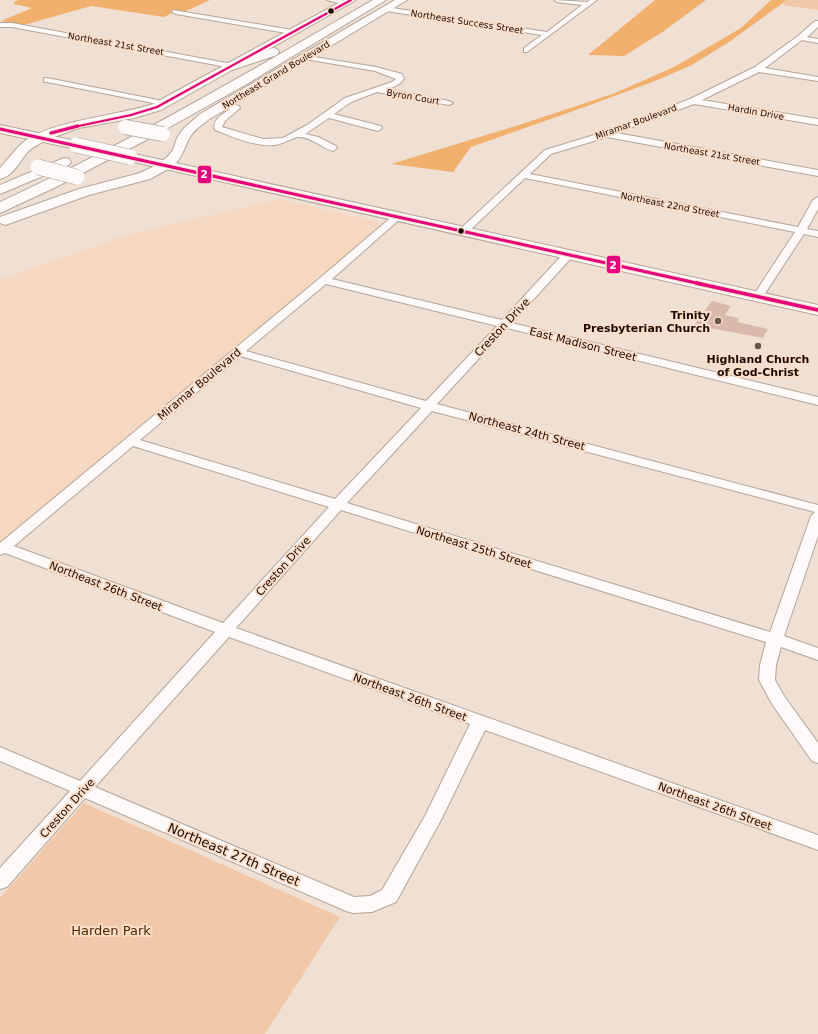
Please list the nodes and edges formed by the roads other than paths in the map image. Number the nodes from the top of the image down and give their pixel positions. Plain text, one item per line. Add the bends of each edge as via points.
1 (330, 0) edge
2 (371, 0) edge
3 (402, 0) edge
4 (557, 0) edge
5 (348, 1) edge
6 (591, 2) edge
7 (383, 5) edge
8 (176, 12) dead end
9 (818, 23) edge
10 (0, 25) edge
11 (548, 34) junction
12 (801, 38) junction
13 (292, 39) junction
14 (818, 41) edge
15 (527, 50) dead end
16 (305, 57) junction
17 (232, 66) junction
18 (758, 69) junction
19 (252, 75) junction
20 (818, 79) edge
21 (47, 80) dead end
22 (378, 90) junction
23 (237, 98) junction
24 (693, 101) junction
25 (449, 103) dead end
26 (163, 104) junction
27 (225, 105) junction
28 (328, 115) junction
29 (114, 120) junction
30 (818, 122) edge
31 (378, 128) dead end
32 (0, 129) edge
33 (607, 134) junction
34 (300, 135) junction
35 (40, 138) junction
36 (183, 138) junction
37 (333, 148) dead end
38 (165, 165) junction
39 (4, 172) edge
40 (818, 173) edge
41 (523, 175) junction
42 (0, 190) edge
43 (84, 192) junction
44 (818, 200) edge
45 (0, 208) edge
46 (398, 216) junction
47 (0, 222) edge
48 (463, 231) junction
49 (800, 231) junction
50 (818, 234) edge
51 (569, 254) junction
52 (324, 280) junction
53 (758, 296) junction
54 (818, 310) edge
55 (504, 325) junction
56 (237, 352) junction
57 (818, 401) edge
58 (429, 406) junction
59 (130, 441) junction
60 (337, 506) junction
61 (818, 509) edge
62 (818, 516) edge
63 (2, 548) edge
64 (226, 630) junction
65 (775, 639) junction
66 (818, 654) edge
67 (480, 722) junction
68 (0, 754) edge
69 (818, 756) edge
70 (83, 790) junction
71 (818, 843) edge
72 (0, 881) edge

1 - 5 street
2 - 13 main road
3 - 7 main road, Northeast Grand Boulevard
4 - 6 street
5 - 13 main road
6 - 11 street
7 - 11 street, Northeast Success Street
7 - 16 main road, Northeast Grand Boulevard
7 - 19 main road
8 - 13 street
9 - 12 street, Miramar Boulevard
10 - 17 street, Northeast 21st Street via 12,25
11 - 15 street
12 - 14 street
12 - 18 street, Miramar Boulevard
13 - 17 main road
13 - 42 main road via 222,85
16 - 22 street via 376,68 399,76 400,79 395,84
16 - 23 main road, Northeast Grand Boulevard
17 - 26 main road
18 - 20 street
18 - 24 street, Miramar Boulevard
19 - 23 main road
19 - 45 main road via 130,145
21 - 26 street
22 - 25 street, Byron Court
22 - 28 street via 350,98
23 - 27 main road, Northeast Grand Boulevard
24 - 30 street, Hardin Drive
24 - 33 street, Miramar Boulevard
26 - 29 main road
27 - 34 street via 236,108 222,118 218,128 267,143 283,142
27 - 36 main road, Northeast Grand Boulevard via 194,125
28 - 31 street
28 - 34 street
29 - 35 main road via 82,124
29 - 36 main road, bridge via 125,127
32 - 35 main road
33 - 40 street, Northeast 21st Street
33 - 41 street, Miramar Boulevard via 548,152
34 - 37 street
35 - 38 main road, bridge
35 - 39 main road via 27,145
36 - 38 main road, Northeast Grand Boulevard via 173,159
38 - 43 main road via 145,176
38 - 46 main road
39 - 43 main road, bridge via 20,165 38,167 84,179 89,184
41 - 48 street, Miramar Boulevard
41 - 49 street, Northeast 22nd Street
43 - 47 main road
44 - 49 street
46 - 48 main road
46 - 52 street, Miramar Boulevard
48 - 51 main road
49 - 50 street, Northeast 22nd Street
49 - 53 street
51 - 53 main road
51 - 55 street, Creston Drive
52 - 55 street, East Madison Street
52 - 56 street, Miramar Boulevard
53 - 54 main road
55 - 57 street, East Madison Street
55 - 58 street, Creston Drive
56 - 58 street, Northeast 24th Street
56 - 59 street, Miramar Boulevard
58 - 60 street, Creston Drive
58 - 61 street, Northeast 24th Street
59 - 60 street, Northeast 25th Street
59 - 63 street, Miramar Boulevard
60 - 64 street, Creston Drive
60 - 65 street, Northeast 25th Street
62 - 65 street
63 - 64 street, Northeast 26th Street
64 - 67 street, Northeast 26th Street
64 - 70 street, Creston Drive
65 - 66 street, Northeast 25th Street
65 - 69 street via 767,680 778,700
67 - 70 street, Northeast 27th Street via 432,820 389,896 372,904 353,905
67 - 71 street, Northeast 26th Street
68 - 70 street, Northeast 27th Street
70 - 72 street, Creston Drive

